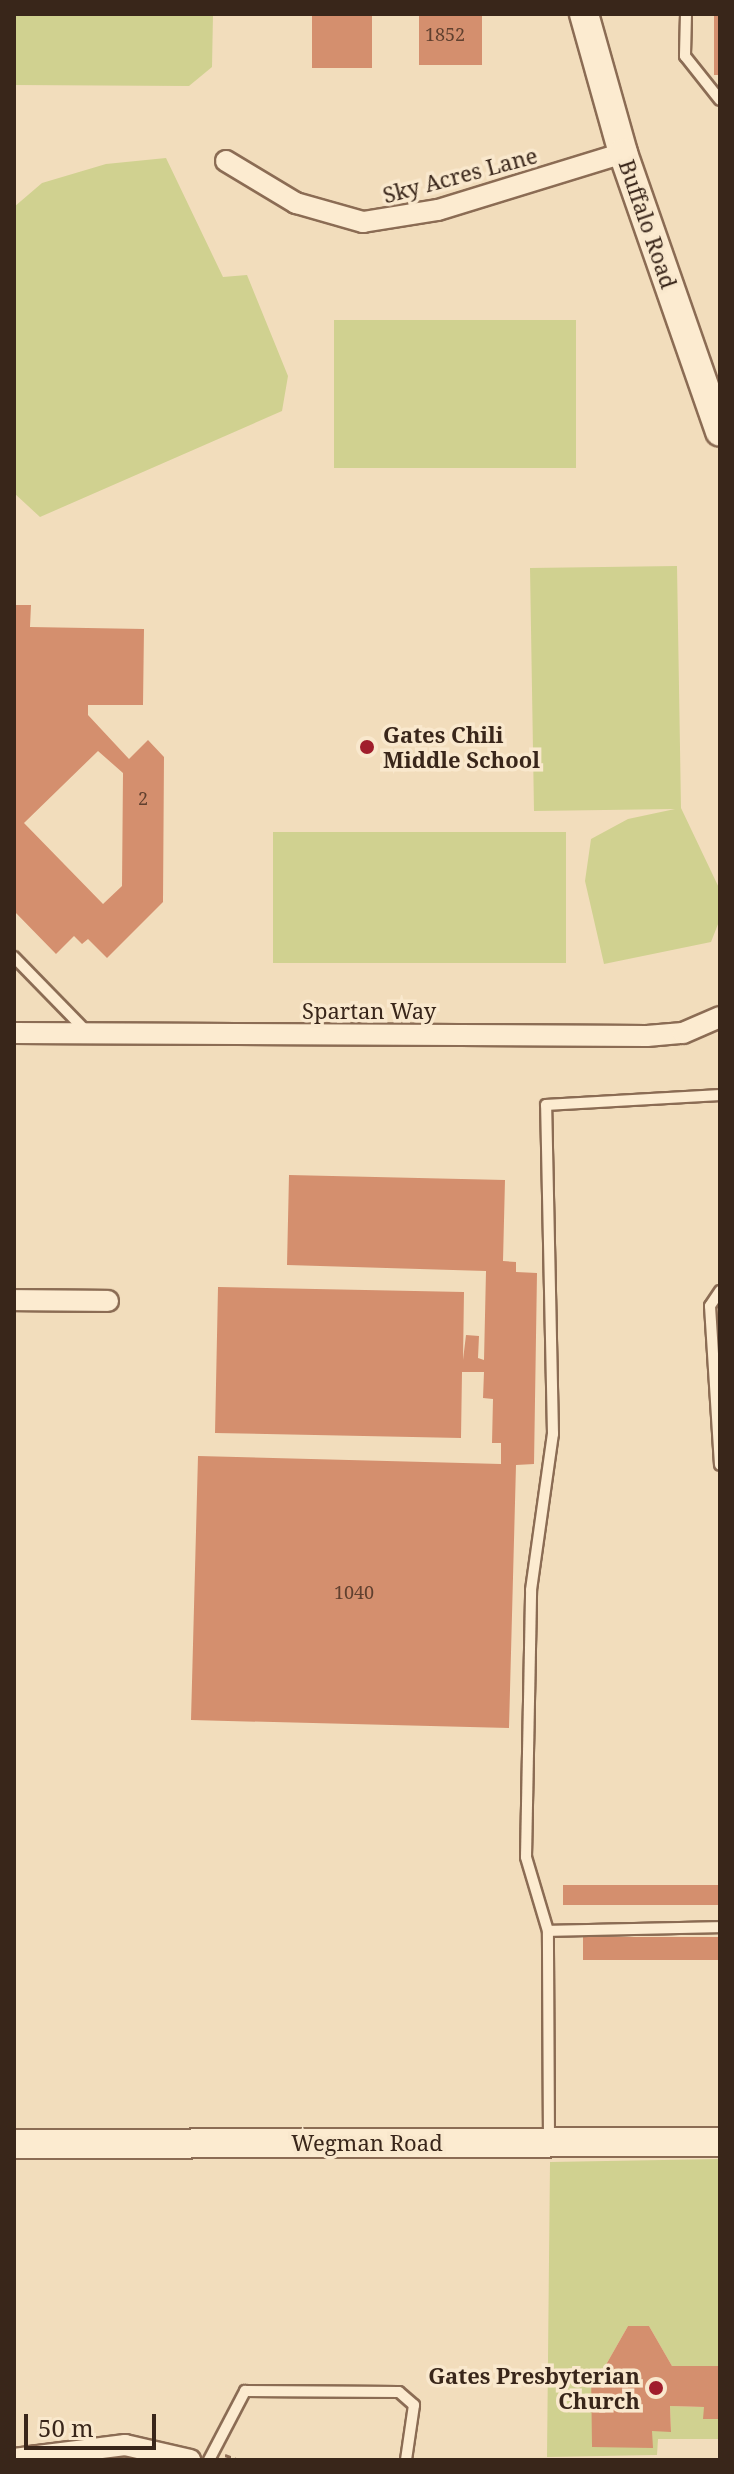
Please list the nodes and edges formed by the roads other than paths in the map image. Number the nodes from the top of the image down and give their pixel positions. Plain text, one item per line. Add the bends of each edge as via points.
1 (584, 14) edge
2 (686, 14) edge
3 (720, 100) edge
4 (623, 153) junction
5 (226, 161) dead end
6 (720, 432) edge
7 (14, 957) edge
8 (720, 1017) edge
9 (14, 1033) edge
10 (89, 1034) junction
11 (720, 1095) edge
12 (720, 1291) edge
13 (14, 1300) edge
14 (108, 1301) dead end
15 (720, 1465) edge
16 (720, 1927) edge
17 (548, 1931) junction
18 (720, 2142) edge
19 (549, 2143) junction
20 (14, 2144) edge
21 (99, 2454) edge
22 (14, 2459) edge
23 (190, 2460) edge
24 (209, 2460) edge
25 (406, 2460) edge

1 - 4 street, Buffalo Road
2 - 3 lane via 685,56
4 - 5 street, Sky Acres Lane via 438,210 363,222 296,203
4 - 6 street, Buffalo Road
7 - 10 lane
8 - 10 street, Spartan Way via 683,1033 647,1036
9 - 10 street, Spartan Way
11 - 17 lane via 546,1105 553,1434 531,1590 526,1857
12 - 15 lane via 710,1306
13 - 14 street
16 - 17 lane
17 - 19 lane
18 - 19 street, Wegman Road
19 - 20 street, Wegman Road
21 - 22 street
21 - 23 street via 125,2445
24 - 25 lane via 245,2391 399,2392 414,2405

